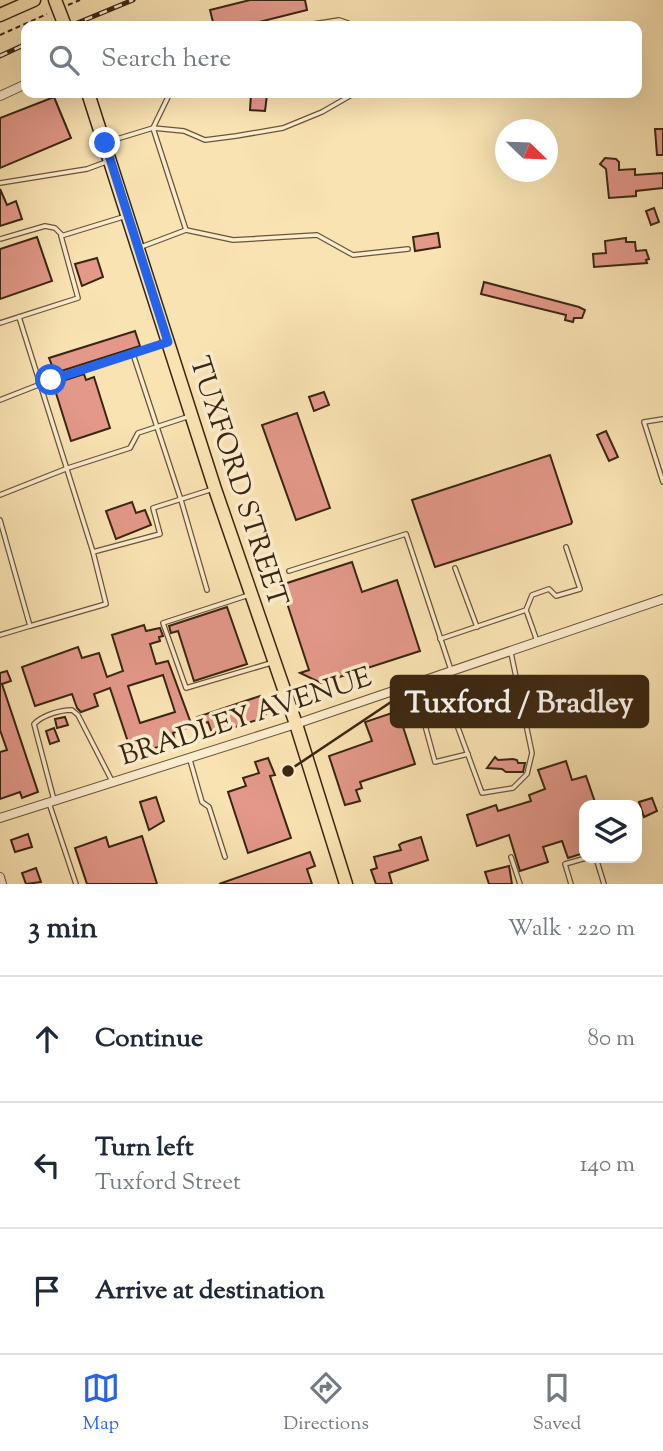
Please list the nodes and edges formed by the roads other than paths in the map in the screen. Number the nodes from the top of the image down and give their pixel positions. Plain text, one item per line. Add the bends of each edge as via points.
1 (34, 0) edge
2 (0, 15) edge
3 (21, 86) edge
4 (0, 96) edge
5 (90, 98) edge
6 (168, 98) edge
7 (346, 98) edge
8 (153, 128) junction
9 (105, 143) junction
10 (111, 160) junction
11 (0, 183) edge
12 (128, 216) junction
13 (186, 230) junction
14 (62, 235) junction
15 (0, 239) edge
16 (139, 248) junction
17 (408, 249) dead end
18 (19, 317) junction
19 (0, 323) edge
20 (168, 342) junction
21 (133, 354) junction
22 (42, 384) junction
23 (0, 400) edge
24 (192, 416) junction
25 (663, 419) edge
26 (158, 426) junction
27 (68, 468) junction
28 (663, 482) edge
29 (215, 489) junction
30 (0, 495) edge
31 (181, 500) junction
32 (0, 520) edge
33 (566, 547) dead end
34 (93, 552) junction
35 (456, 568) dead end
36 (289, 571) dead end
37 (207, 590) dead end
38 (251, 594) junction
39 (663, 599) edge
40 (526, 610) junction
41 (30, 626) junction
42 (477, 627) junction
43 (0, 635) edge
44 (440, 639) junction
45 (537, 642) junction
46 (511, 651) junction
47 (273, 662) junction
48 (451, 671) junction
49 (439, 676) junction
50 (414, 684) junction
51 (296, 724) junction
52 (468, 754) junction
53 (189, 758) junction
54 (113, 783) junction
55 (52, 802) junction
56 (0, 818) edge
57 (225, 857) dead end
58 (511, 857) dead end
59 (579, 860) edge
60 (598, 863) edge
61 (0, 877) edge
62 (2, 884) edge
63 (76, 884) edge
64 (346, 884) edge
65 (520, 884) edge
66 (571, 884) edge
67 (604, 884) edge

1 - 2 main road
3 - 4 street
5 - 9 main road, TUXFORD STREET
6 - 8 lane
7 - 8 lane via 283,128 236,136 205,140 184,131
8 - 9 lane
8 - 13 lane
9 - 10 main road, TUXFORD STREET
10 - 11 lane via 87,169
10 - 12 main road, TUXFORD STREET
12 - 14 lane
12 - 16 main road, TUXFORD STREET
13 - 16 lane
13 - 17 lane via 233,240 317,235 353,255
14 - 15 lane via 45,226
14 - 18 lane via 78,298
16 - 20 main road, TUXFORD STREET
18 - 19 lane
18 - 22 lane
20 - 21 lane
20 - 24 main road, TUXFORD STREET
21 - 22 lane
21 - 26 lane
22 - 23 lane
22 - 27 lane
24 - 26 lane
24 - 29 main road, TUXFORD STREET
25 - 28 lane via 644,422
26 - 27 lane via 138,433 130,448
26 - 31 lane
27 - 30 lane
27 - 34 lane
29 - 31 lane
29 - 38 main road, TUXFORD STREET
31 - 34 lane via 153,508 159,534
31 - 37 lane
32 - 41 lane
33 - 40 lane via 580,589 556,596 549,589 531,595
34 - 41 lane via 106,604
35 - 42 lane
36 - 44 lane via 406,534
38 - 47 main road, TUXFORD STREET
38 - 47 lane via 163,623 186,688
39 - 45 street, BRADLEY AVENUE
40 - 42 lane
40 - 45 lane
41 - 43 lane
42 - 44 lane
44 - 48 lane
45 - 46 street, BRADLEY AVENUE
46 - 48 street, BRADLEY AVENUE
46 - 52 lane via 532,753 527,774 513,788 482,793
47 - 51 main road, TUXFORD STREET
48 - 49 street, BRADLEY AVENUE
49 - 50 street, BRADLEY AVENUE
49 - 52 lane
50 - 51 street, BRADLEY AVENUE
50 - 52 lane via 435,762
51 - 53 street, BRADLEY AVENUE
51 - 64 main road, TUXFORD STREET
53 - 54 street, BRADLEY AVENUE
53 - 57 lane
54 - 55 street, BRADLEY AVENUE
54 - 55 lane via 78,715 63,710 34,724
55 - 56 street, BRADLEY AVENUE
55 - 63 lane
58 - 65 lane
59 - 66 lane via 565,864
60 - 67 lane
61 - 62 street

